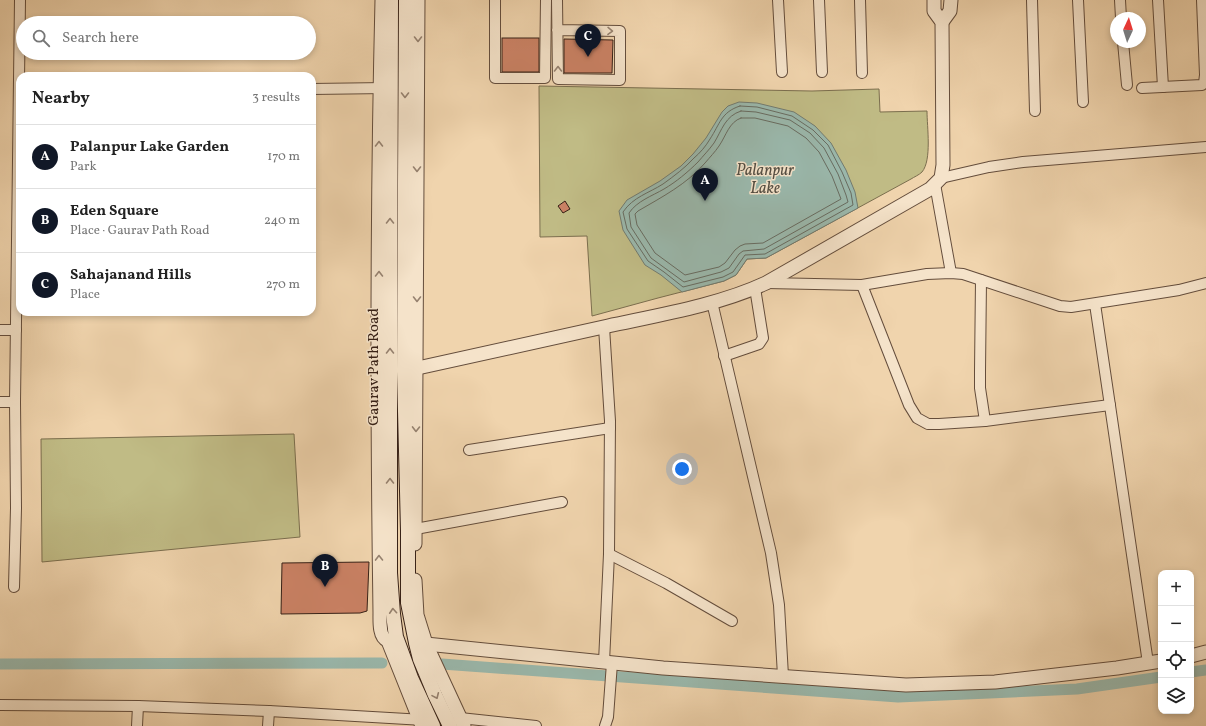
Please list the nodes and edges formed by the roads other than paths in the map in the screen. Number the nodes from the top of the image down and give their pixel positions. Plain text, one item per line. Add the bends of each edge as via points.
1 (20, 0) edge
2 (382, 0) edge
3 (391, 0) edge
4 (406, 0) edge
5 (418, 0) edge
6 (495, 0) edge
7 (546, 0) edge
8 (557, 0) edge
9 (778, 0) edge
10 (819, 0) edge
11 (860, 0) edge
12 (934, 0) edge
13 (951, 0) edge
14 (1032, 0) edge
15 (1078, 0) edge
16 (1120, 0) edge
17 (1158, 0) edge
18 (1202, 0) edge
19 (1121, 12) edge
20 (20, 16) edge
21 (942, 22) junction
22 (558, 30) junction
23 (1124, 48) edge
24 (20, 60) edge
25 (19, 72) edge
26 (782, 72) dead end
27 (822, 72) dead end
28 (862, 73) dead end
29 (1127, 85) dead end
30 (1163, 87) junction
31 (385, 88) junction
32 (1142, 88) dead end
33 (316, 89) edge
34 (1083, 102) dead end
35 (1035, 111) dead end
36 (1206, 147) edge
37 (938, 181) junction
38 (951, 273) junction
39 (981, 280) junction
40 (1206, 283) edge
41 (761, 285) junction
42 (862, 285) junction
43 (712, 302) junction
44 (1095, 304) junction
45 (16, 316) edge
46 (604, 327) junction
47 (0, 330) edge
48 (16, 330) junction
49 (724, 356) junction
50 (410, 370) junction
51 (390, 375) junction
52 (0, 402) edge
53 (15, 402) junction
54 (1110, 405) junction
55 (985, 421) junction
56 (610, 428) junction
57 (469, 450) dead end
58 (562, 502) dead end
59 (411, 530) junction
60 (609, 554) junction
61 (14, 587) dead end
62 (732, 621) dead end
63 (393, 641) junction
64 (421, 644) junction
65 (1206, 652) edge
66 (1194, 655) edge
67 (420, 659) junction
68 (1158, 661) edge
69 (405, 663) junction
70 (1148, 663) junction
71 (609, 665) junction
72 (426, 674) junction
73 (782, 676) junction
74 (411, 678) junction
75 (0, 705) edge
76 (138, 706) junction
77 (269, 711) junction
78 (607, 721) edge
79 (426, 723) edge
80 (458, 723) edge
81 (137, 726) edge
82 (268, 726) edge
83 (536, 726) edge

1 - 20 street
2 - 31 street
3 - 31 main road, Gaurav Path Road
4 -> 50 main road, Gaurav Path Road
5 -> 50 street
6 - 7 street via 495,78 545,78
8 - 22 street
9 - 26 street
10 - 27 street
11 - 28 street
12 - 21 street via 934,11
13 - 21 street via 950,11
14 - 35 street
15 - 34 street
16 - 19 street
17 - 30 street
18 - 30 street via 1204,83
21 - 37 street via 944,165
22 -> 22 street via 620,31 620,80 558,79
23 - 29 street
24 - 25 street
30 - 32 street
31 - 33 street
51 -> 31 main road, Gaurav Path Road
63 -> 31 street via 384,638 380,628 378,434
36 - 37 street via 1023,162 990,167
37 - 38 street
37 - 41 street via 930,189
38 - 39 street
38 - 42 street via 927,274
39 - 44 street via 1060,306
39 - 55 street via 980,388
40 - 44 street
41 - 42 street
41 - 43 street
41 - 49 street via 762,341
42 - 55 street via 909,406 917,418 928,424
43 - 46 street
43 - 49 street
44 - 54 street
45 - 48 street
46 - 50 street
46 - 56 street
47 - 48 street
48 - 53 street
49 - 73 street via 771,553 779,605
50 - 51 street
50 -> 59 main road, Gaurav Path Road
63 -> 51 main road, Gaurav Path Road via 396,637 390,573
52 - 53 street
53 - 61 street
54 - 55 street
54 - 70 street
56 - 57 street
56 - 60 street
58 - 59 street
59 - 64 main road, Gaurav Path Road via 408,603
60 - 62 street
60 - 71 street
63 - 69 main road, Gaurav Path Road
63 - 79 street
64 - 67 main road, Gaurav Path Road
64 - 71 street
64 - 80 street
65 - 66 street
67 - 69 main road
67 - 72 main road, Gaurav Path Road
68 - 70 street
69 - 74 main road, Gaurav Path Road
70 - 73 street via 995,682 942,684 906,685
71 - 73 street
71 - 78 street
72 - 74 main road
72 -> 80 main road, Gaurav Path Road via 435,695
74 - 79 main road, Gaurav Path Road
75 - 76 street
76 - 77 street
76 - 81 street
77 - 79 street
77 - 82 street
80 - 83 street

